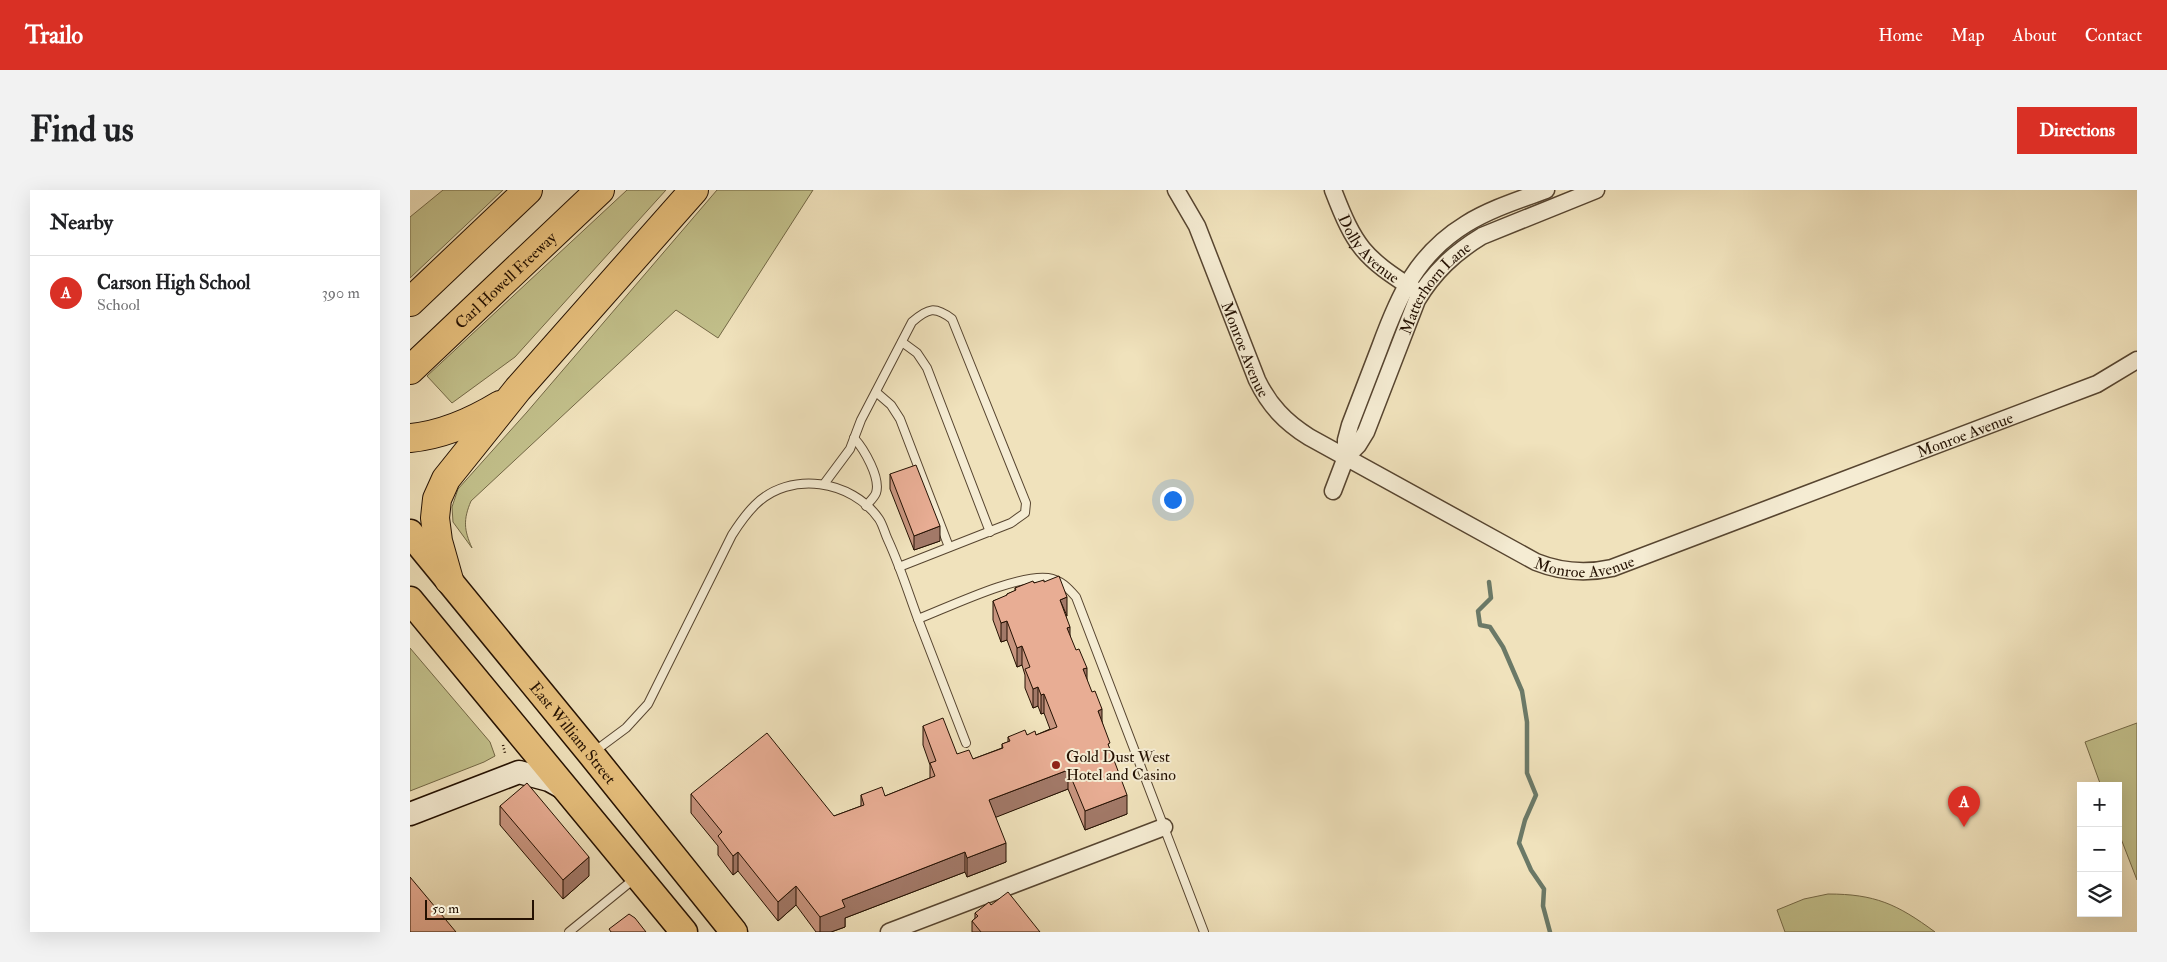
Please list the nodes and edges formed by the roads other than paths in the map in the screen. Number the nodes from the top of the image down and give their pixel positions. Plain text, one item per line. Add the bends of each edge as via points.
1 (528, 190) edge
2 (600, 190) edge
3 (694, 190) edge
4 (1176, 190) edge
5 (1333, 190) edge
6 (1546, 190) edge
7 (1596, 190) edge
8 (1554, 197) edge
9 (1406, 284) junction
10 (1421, 293) junction
11 (410, 302) edge
12 (902, 342) junction
13 (2137, 360) edge
14 (413, 367) edge
15 (518, 389) junction
16 (876, 392) junction
17 (410, 438) edge
18 (854, 438) junction
19 (1346, 457) junction
20 (824, 484) junction
21 (1333, 491) dead end
22 (866, 506) junction
23 (990, 532) junction
24 (410, 534) edge
25 (950, 547) junction
26 (899, 567) junction
27 (449, 580) junction
28 (410, 600) edge
29 (918, 619) junction
30 (518, 731) junction
31 (966, 743) dead end
32 (591, 754) junction
33 (519, 772) junction
34 (568, 790) junction
35 (410, 814) edge
36 (1164, 828) junction
37 (638, 876) junction
38 (570, 932) edge
39 (684, 932) edge
40 (734, 932) edge
41 (889, 932) edge
42 (1204, 932) edge

1 - 11 highway
2 - 14 highway, Carl Howell Freeway
3 - 15 highway
4 - 19 street, Monroe Avenue via 1197,226 1257,380 1269,402 1298,430
5 - 9 street, Dolly Avenue via 1345,223 1360,247 1378,266
6 - 9 street, Matterhorn Lane via 1460,228 1432,251
7 - 8 street, Matterhorn Lane
8 - 10 street, Matterhorn Lane via 1466,246 1444,263
9 - 10 street, Dolly Avenue
9 - 19 street, Matterhorn Lane via 1347,433
10 - 19 street, Matterhorn Lane via 1366,432
12 - 16 lane
12 - 23 lane via 917,353 927,368
12 - 23 lane via 912,322 922,314 933,309 952,319 1026,503 1019,519
13 - 19 street, Monroe Avenue via 2097,384 1623,564 1589,572 1562,570 1536,562
15 - 17 highway via 500,405 468,422 440,433
15 - 27 highway via 439,493 436,528
16 - 18 lane
16 - 25 lane via 900,419
18 - 20 lane via 850,449
18 - 22 lane via 864,450 878,483 876,495
19 - 21 street, Matterhorn Lane
20 - 22 lane via 844,491
20 - 32 lane via 788,486 756,503 743,517 648,704 626,728
22 - 26 lane via 879,520
23 - 25 lane
24 - 27 main road, East William Street
25 - 26 lane
26 - 29 lane
27 - 32 main road, East William Street
28 - 30 main road
29 - 31 lane
29 - 36 lane via 1022,579 1048,578 1065,584 1076,597
30 - 33 street via 522,748
30 - 34 main road
32 - 40 main road, East William Street
33 - 34 street via 549,780
33 - 35 street
34 - 37 main road
36 - 41 street
36 - 42 lane
37 - 38 lane
37 - 39 main road

